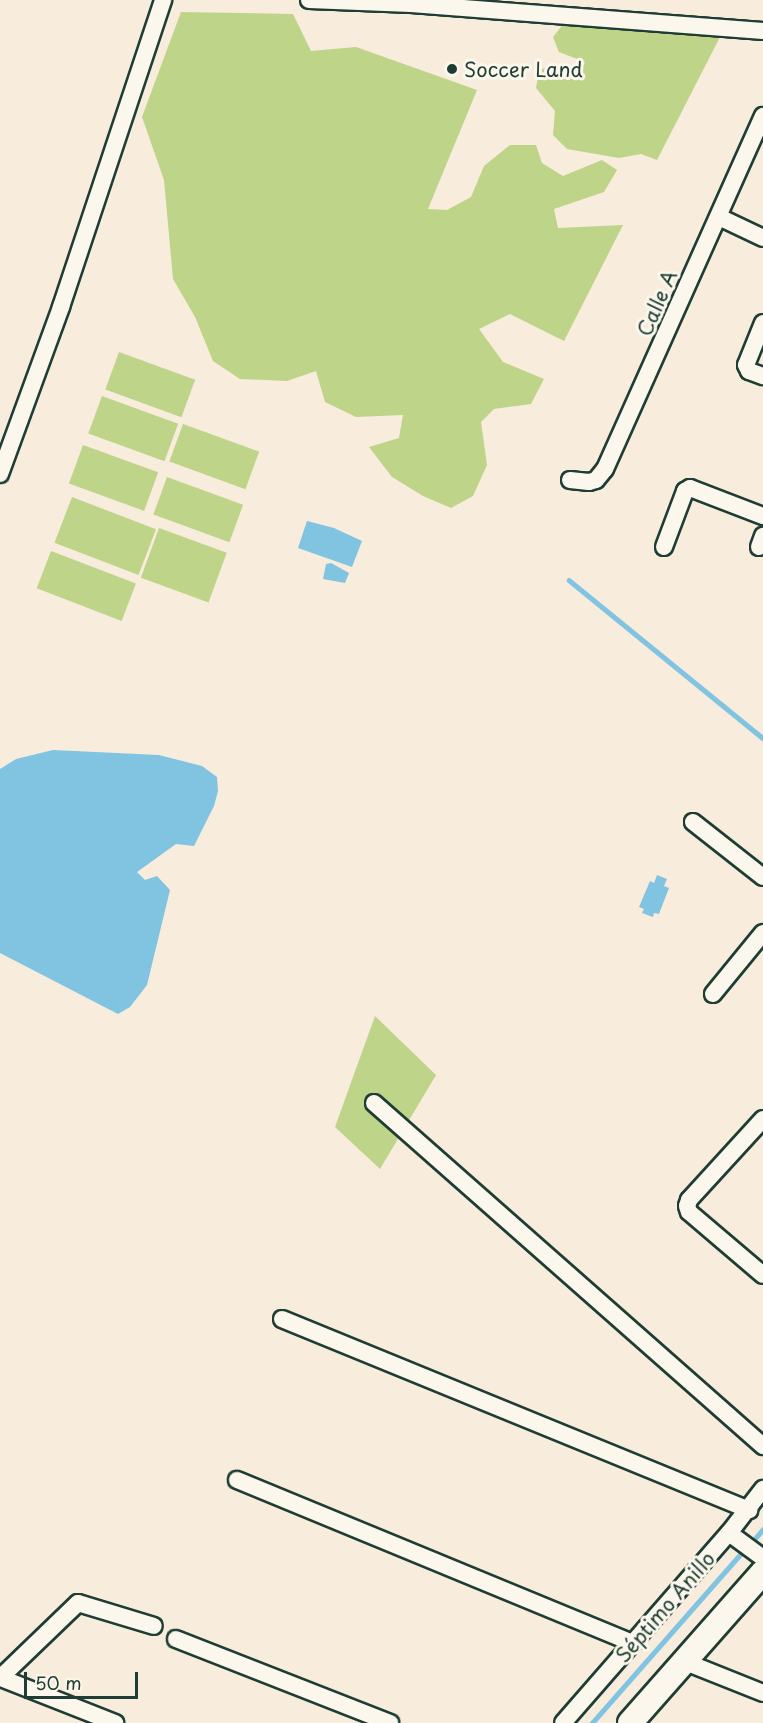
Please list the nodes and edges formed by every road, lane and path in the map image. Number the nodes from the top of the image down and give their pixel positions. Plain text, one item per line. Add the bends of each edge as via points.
1 (163, 0) edge
2 (309, 0) edge
3 (412, 2) edge
4 (763, 31) edge
5 (763, 116) edge
6 (718, 217) junction
7 (763, 238) edge
8 (763, 323) edge
9 (763, 376) edge
10 (0, 474) edge
11 (570, 480) dead end
12 (763, 516) edge
13 (664, 547) dead end
14 (693, 822) dead end
15 (763, 877) edge
16 (763, 933) edge
17 (713, 994) dead end
18 (374, 1103) dead end
19 (763, 1119) edge
20 (763, 1275) edge
21 (282, 1319) dead end
22 (763, 1446) edge
23 (237, 1480) dead end
24 (763, 1489) edge
25 (749, 1510) junction
26 (729, 1533) junction
27 (757, 1557) edge
28 (154, 1626) dead end
29 (176, 1639) dead end
30 (633, 1643) junction
31 (683, 1661) junction
32 (0, 1678) edge
33 (763, 1693) edge
34 (115, 1723) edge
35 (390, 1723) edge
36 (563, 1723) edge
37 (630, 1723) edge

1 - 10 street via 61,307
2 - 3 street
3 - 4 street
5 - 6 street, Calle A
6 - 7 street
6 - 11 street, Calle A via 605,469 590,482
8 - 9 street via 746,364 749,371
12 - 13 street via 690,488
14 - 15 street
16 - 17 street
18 - 22 street
19 - 20 street via 687,1206 689,1212
21 - 25 street
23 - 30 street
24 - 25 street, Séptimo Anillo
25 - 26 street, Séptimo Anillo
26 - 27 street
26 - 30 street, Séptimo Anillo
27 - 31 street
28 - 32 street via 78,1603
29 - 35 street
30 - 36 street, Séptimo Anillo
31 - 33 street
31 - 37 street
32 - 34 street

